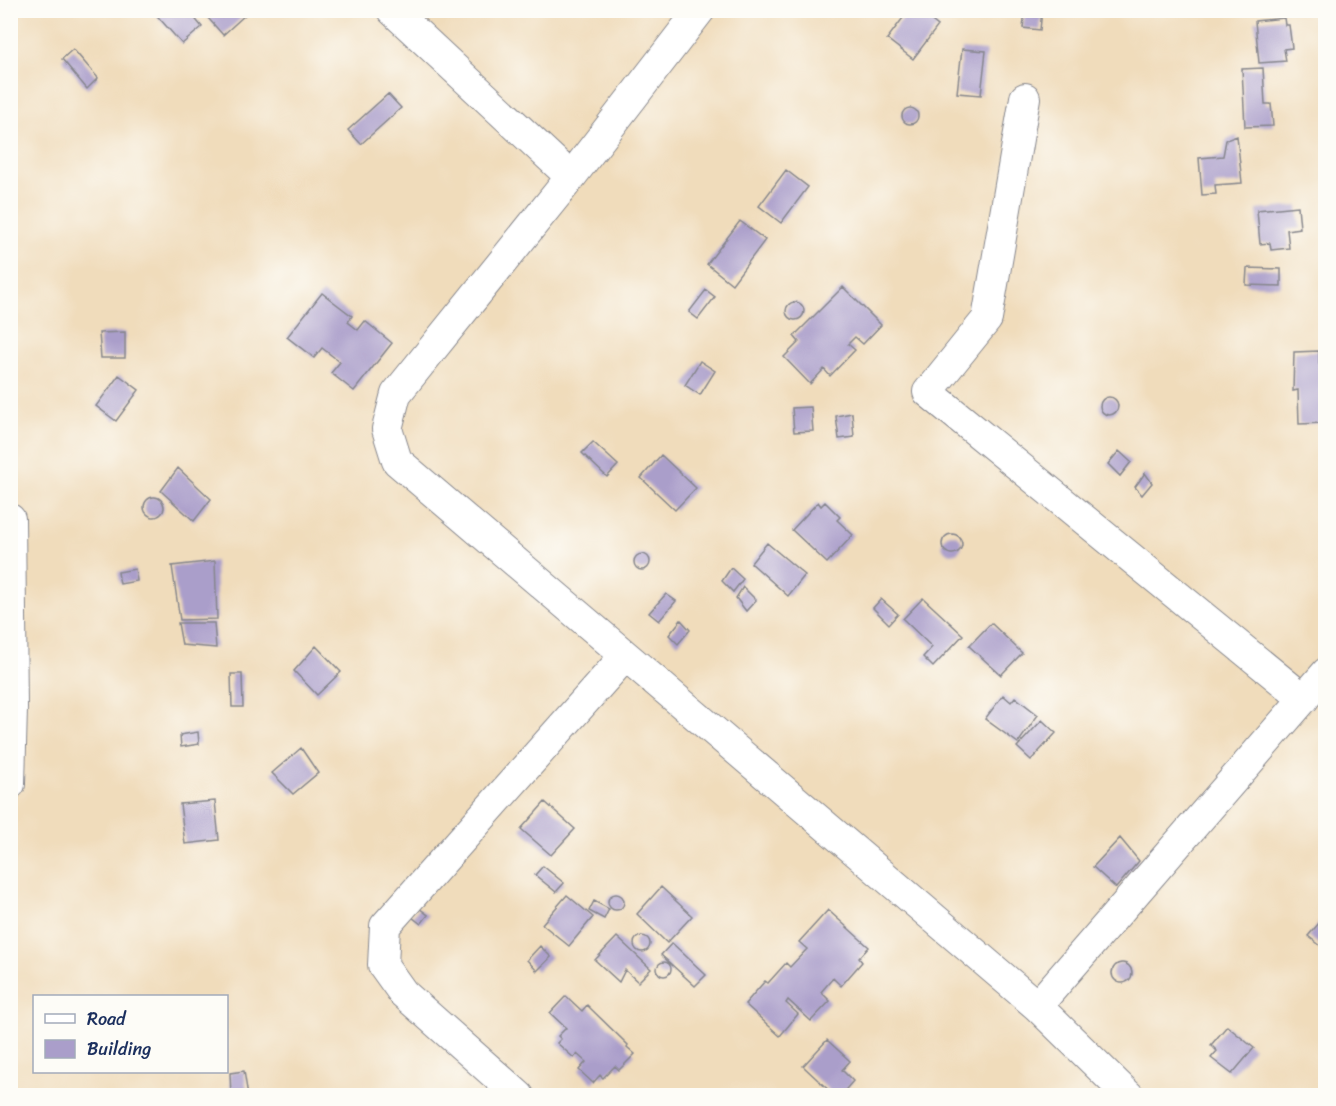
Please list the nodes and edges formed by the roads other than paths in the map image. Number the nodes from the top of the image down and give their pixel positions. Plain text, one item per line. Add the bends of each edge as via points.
1 (392, 10) edge
2 (700, 10) edge
3 (1025, 98) dead end
4 (571, 177) junction
5 (10, 519) edge
6 (624, 657) junction
7 (1326, 673) edge
8 (1304, 699) junction
9 (10, 784) edge
10 (1037, 1006) junction
11 (519, 1095) edge
12 (1129, 1095) edge

1 - 4 street
2 - 4 street
3 - 8 street via 987,319 928,392
4 - 6 street via 396,394 387,429 397,461
5 - 9 street
6 - 10 street
6 - 11 street via 385,927 383,965 403,993
7 - 8 street
8 - 10 street
10 - 12 street

